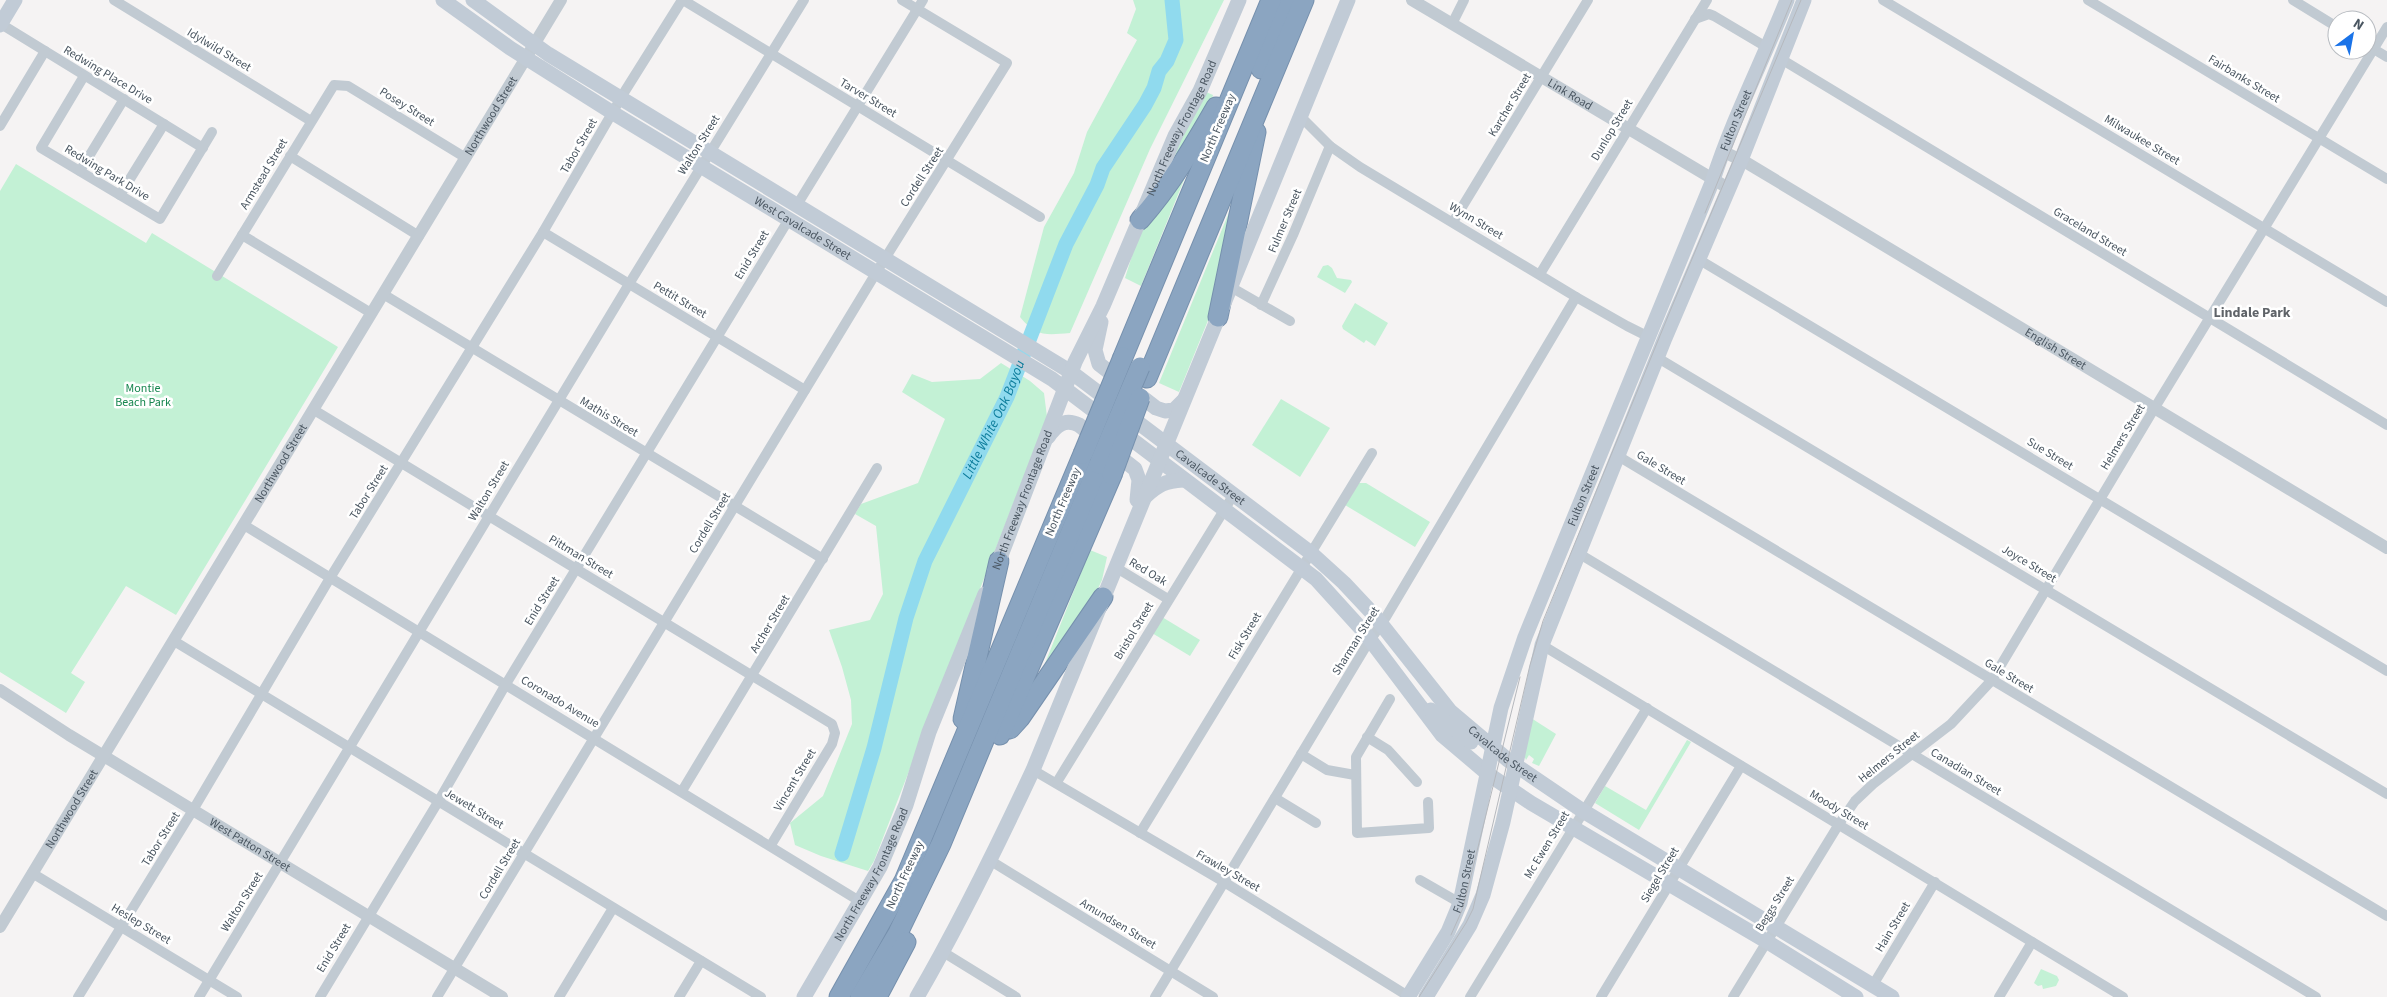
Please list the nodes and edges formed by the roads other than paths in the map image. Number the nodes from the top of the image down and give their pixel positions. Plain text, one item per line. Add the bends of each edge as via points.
1 (16, 0) edge
2 (114, 0) edge
3 (443, 0) edge
4 (473, 0) edge
5 (561, 0) edge
6 (682, 0) edge
7 (804, 0) edge
8 (902, 0) edge
9 (923, 0) edge
10 (1239, 0) edge
11 (1271, 0) edge
12 (1289, 0) edge
13 (1304, 0) edge
14 (1338, 0) edge
15 (1348, 0) edge
16 (1412, 0) edge
17 (1464, 0) edge
18 (1588, 0) edge
19 (1707, 0) edge
20 (1786, 0) edge
21 (1804, 0) edge
22 (1883, 0) edge
23 (2088, 0) edge
24 (2292, 0) edge
25 (918, 10) junction
26 (1695, 19) junction
27 (2327, 21) edge
28 (1452, 24) junction
29 (0, 25) edge
30 (2387, 27) edge
31 (1257, 34) junction
32 (2377, 39) edge
33 (1331, 40) junction
34 (534, 45) junction
35 (1768, 48) junction
36 (45, 52) junction
37 (771, 54) junction
38 (526, 58) junction
39 (1782, 59) junction
40 (2363, 60) edge
41 (84, 76) junction
42 (1541, 77) junction
43 (334, 85) joint
44 (620, 99) junction
45 (124, 100) junction
46 (859, 107) junction
47 (1258, 109) junction
48 (613, 113) junction
49 (1301, 117) junction
50 (311, 121) junction
51 (164, 124) junction
52 (0, 126) edge
53 (1627, 129) junction
54 (212, 132) dead end
55 (2320, 139) junction
56 (1330, 146) junction
57 (203, 148) junction
58 (1722, 151) junction
59 (709, 152) junction
60 (290, 156) junction
61 (466, 158) junction
62 (948, 160) junction
63 (1742, 160) junction
64 (701, 166) junction
65 (80, 171) junction
66 (2387, 179) edge
67 (1713, 180) junction
68 (1728, 188) junction
69 (120, 195) junction
70 (797, 205) junction
71 (1040, 216) dead end
72 (789, 219) junction
73 (1140, 220) junction
74 (1453, 222) junction
75 (2265, 229) junction
76 (543, 232) junction
77 (242, 235) junction
78 (419, 236) junction
79 (884, 259) junction
80 (1698, 259) junction
81 (876, 272) junction
82 (1540, 274) junction
83 (217, 276) dead end
84 (629, 284) junction
85 (1233, 289) junction
86 (383, 294) junction
87 (1576, 297) junction
88 (2387, 302) edge
89 (1262, 305) junction
90 (1103, 306) junction
91 (970, 310) junction
92 (371, 313) junction
93 (1218, 317) junction
94 (2210, 319) junction
95 (1290, 321) dead end
96 (962, 324) junction
97 (1647, 336) junction
98 (717, 337) junction
99 (470, 347) junction
100 (1658, 358) junction
101 (1040, 362) junction
102 (1071, 372) junction
103 (1143, 373) junction
104 (1064, 389) junction
105 (804, 390) junction
106 (1185, 398) junction
107 (558, 400) junction
108 (2154, 409) junction
109 (314, 410) junction
110 (2387, 425) edge
111 (1046, 440) junction
112 (1166, 444) junction
113 (1372, 453) dead end
114 (646, 454) junction
115 (1618, 456) junction
116 (1160, 462) junction
117 (401, 463) junction
118 (877, 468) dead end
119 (1106, 469) junction
120 (1183, 480) junction
121 (1234, 494) junction
122 (2100, 498) junction
123 (734, 506) junction
124 (1140, 506) junction
125 (1224, 510) junction
126 (489, 516) junction
127 (244, 525) junction
128 (2387, 548) edge
129 (1311, 553) junction
130 (1578, 553) junction
131 (823, 559) junction
132 (999, 561) junction
133 (1115, 567) junction
134 (1302, 568) junction
135 (576, 569) junction
136 (330, 578) junction
137 (2046, 588) junction
138 (1103, 597) junction
139 (1168, 600) junction
140 (664, 622) junction
141 (1382, 625) junction
142 (419, 632) junction
143 (1371, 640) junction
144 (174, 641) junction
145 (1542, 645) junction
146 (2387, 672) edge
147 (753, 676) junction
148 (1992, 680) junction
149 (506, 684) junction
150 (1407, 689) junction
151 (0, 690) edge
152 (262, 695) junction
153 (1390, 699) dead end
154 (1647, 708) junction
155 (834, 726) joint
156 (1367, 737) junction
157 (594, 738) junction
158 (998, 740) junction
159 (350, 748) junction
160 (1492, 752) junction
161 (1910, 753) junction
162 (1301, 754) junction
163 (104, 756) junction
164 (1514, 764) junction
165 (1741, 766) junction
166 (951, 770) junction
167 (1033, 770) junction
168 (1488, 774) junction
169 (1354, 775) junction
170 (1057, 782) junction
171 (1417, 782) dead end
172 (1510, 789) junction
173 (682, 791) junction
174 (2387, 794) edge
175 (1275, 798) junction
176 (438, 802) junction
177 (1428, 802) dead end
178 (193, 810) junction
179 (1583, 811) junction
180 (1316, 824) dead end
181 (1838, 824) junction
182 (1573, 828) junction
183 (1140, 833) junction
184 (771, 846) junction
185 (524, 854) junction
186 (991, 861) junction
187 (281, 863) junction
188 (1679, 868) junction
189 (32, 873) junction
190 (1420, 880) dead end
191 (1224, 882) junction
192 (1934, 882) junction
193 (1670, 883) junction
194 (861, 902) junction
195 (1460, 903) junction
196 (613, 908) junction
197 (2387, 916) edge
198 (368, 917) junction
199 (1775, 926) junction
200 (0, 927) edge
201 (121, 927) junction
202 (1766, 941) junction
203 (2032, 942) junction
204 (943, 952) junction
205 (701, 961) junction
206 (454, 968) junction
207 (1171, 971) junction
208 (210, 981) junction
209 (1873, 985) junction
210 (1427, 996) edge
211 (78, 997) edge
212 (199, 997) edge
213 (236, 997) edge
214 (320, 997) edge
215 (437, 997) edge
216 (502, 997) edge
217 (559, 997) edge
218 (679, 997) edge
219 (761, 997) edge
220 (804, 997) edge
221 (839, 997) edge
222 (860, 997) edge
223 (877, 997) edge
224 (917, 997) edge
225 (1016, 997) edge
226 (1155, 997) edge
227 (1213, 997) edge
228 (1408, 997) edge
229 (1470, 997) edge
230 (1601, 997) edge
231 (1733, 997) edge
232 (1856, 997) edge
233 (1892, 997) edge
234 (1999, 997) edge
235 (2123, 997) edge
236 (2316, 997) edge

1 - 29 main road
2 - 50 street, Idylwild Street
3 - 38 main road, West Cavalcade Street
4 - 34 main road, West Cavalcade Street
5 - 34 street, Northwood Street
6 - 37 street, Tarver Street
6 - 44 street, Tabor Street
7 - 37 street, Walton Street
8 - 25 street
9 - 25 street
10 - 73 main road, North Freeway Frontage Road via 1200,91 1175,136
11 - 31 highway, North Freeway
12 - 103 highway, North Freeway
13 - 47 highway, North Freeway
14 - 33 main road via 1326,32
15 - 33 main road
16 - 28 street, Link Road
17 - 28 street
18 - 42 street, Karcher Street
19 - 26 street, Dunlop Street
20 - 35 main road, Fulton Street
21 - 39 main road, Fulton Street
22 - 75 street, Milwaukee Street
23 - 55 street, Fairbanks Street
24 - 27 street
25 - 46 street
25 - 62 street, Cordell Street via 1007,63
26 - 35 street via 1709,14
26 - 53 street, Dunlop Street
28 - 42 street, Link Road
29 - 36 street, Redwing Place Drive
30 - 32 street, Helmers Street
31 - 73 highway via 1187,159
31 - 166 highway, North Freeway, bridge
33 - 49 main road
34 - 38 street, Northwood Street
34 - 44 main road, West Cavalcade Street
35 - 58 main road, Fulton Street
36 - 41 street, Redwing Place Drive
36 - 52 street
37 - 46 street, Tarver Street
37 - 59 street, Walton Street
38 - 48 main road, West Cavalcade Street
38 - 61 street, Northwood Street
39 - 63 main road, Fulton Street
39 - 94 street, Graceland Street
40 - 55 street, Helmers Street
41 - 45 street, Redwing Place Drive
41 - 65 street, Redwing Park Drive via 41,148
42 - 53 street, Link Road
42 - 74 street, Karcher Street
43 - 50 street, Armstead Street
43 - 61 street, Posey Street via 348,86
44 - 48 street, Tabor Street
44 - 59 main road, West Cavalcade Street
45 - 51 street, Redwing Place Drive
45 - 65 street
46 - 62 street, Tarver Street
46 - 70 street
47 - 93 highway via 1256,140
47 - 103 highway, North Freeway
48 - 64 main road, West Cavalcade Street
48 - 76 street, Tabor Street
49 - 56 street, Wynn Street
49 - 85 main road
50 - 60 street, Armstead Street
51 - 57 street, Redwing Place Drive
51 - 69 street
53 - 67 street, Link Road
53 - 82 street, Dunlop Street
54 - 57 street
55 - 66 street, Fairbanks Street
55 - 75 street, Helmers Street
56 - 74 street, Wynn Street
56 - 89 street, Fulmer Street
57 - 69 street, Redwing Park Drive via 160,219
58 - 63 street, English Street
58 - 67 main road, Fulton Street
59 - 64 street, Walton Street
59 - 70 main road, West Cavalcade Street
60 - 77 street, Armstead Street
60 - 78 street
61 - 78 street, Northwood Street
62 - 71 street, Tarver Street
62 - 79 street, Cordell Street
63 - 68 main road, Fulton Street
63 - 108 street, English Street
64 - 72 main road, West Cavalcade Street
64 - 84 street, Walton Street
65 - 69 street, Redwing Park Drive
67 - 68 street, Link Road
67 - 97 main road, Fulton Street
68 - 80 main road, Fulton Street
70 - 79 main road, West Cavalcade Street
72 - 81 main road, West Cavalcade Street
72 - 98 street, Enid Street
73 - 90 main road, North Freeway Frontage Road
74 - 82 street, Wynn Street
75 - 88 street, Milwaukee Street
75 - 94 street, Helmers Street
76 - 84 street, Pettit Street
76 - 99 street, Tabor Street
77 - 83 street, Armstead Street
77 - 92 street
78 - 86 street, Northwood Street
79 - 81 street, Cordell Street
79 - 91 main road, West Cavalcade Street
80 - 100 main road, Fulton Street
80 - 122 street, Sue Street
81 - 96 main road, West Cavalcade Street
81 - 105 street, Cordell Street
82 - 87 street, Wynn Street
84 - 98 street, Pettit Street
84 - 107 street, Walton Street
85 - 89 street
85 - 93 main road
86 - 92 street, Northwood Street
86 - 99 street, Mathis Street
87 - 97 street, Wynn Street
87 - 141 street, Sharman Street
89 - 95 street
90 - 102 main road, North Freeway Frontage Road
90 - 106 main road via 1095,350 1099,364 1158,409 1174,410
91 - 96 main road
91 - 101 main road, West Cavalcade Street via 1008,334
92 - 109 street, Northwood Street
93 - 106 main road
94 - 108 street, Helmers Street
94 - 110 street, Graceland Street
96 - 101 main road, West Cavalcade Street via 1000,346
97 - 160 main road, Fulton Street via 1506,688
98 - 105 street, Pettit Street
98 - 114 street, Enid Street
99 - 107 street, Mathis Street
99 - 117 street, Tabor Street
100 - 115 main road, Fulton Street
100 - 137 street, Joyce Street
101 - 102 main road, West Cavalcade Street
101 - 104 main road, West Cavalcade Street
102 - 104 main road, North Freeway Frontage Road
102 - 112 main road, West Cavalcade Street
103 - 119 highway, North Freeway, bridge
104 - 111 main road, North Freeway Frontage Road
104 - 116 main road, West Cavalcade Street
105 - 123 street, Cordell Street
106 - 112 main road
107 - 114 street, Mathis Street
107 - 126 street, Walton Street
108 - 122 street, Helmers Street
108 - 128 street, English Street
109 - 117 street, Pittman Street
109 - 127 street, Northwood Street
111 - 124 main road via 1060,424 1073,422 1131,464 1138,474
111 - 132 main road, North Freeway Frontage Road
112 - 116 main road
112 - 121 main road, Cavalcade Street
113 - 129 street, Fisk Street
114 - 123 street, Mathis Street
114 - 135 street, Enid Street
115 - 130 main road, Fulton Street
115 - 148 street, Gale Street
116 - 120 main road, Cavalcade Street
116 - 124 main road
117 - 126 street, Pittman Street
117 - 136 street, Tabor Street
118 - 131 street, Archer Street
119 - 158 highway, North Freeway
119 - 222 highway, North Freeway via 942,844 898,933
120 - 124 main road via 1158,485
120 - 125 main road, Cavalcade Street
121 - 125 street, Bristol Street
121 - 129 main road, Cavalcade Street
122 - 137 street, Helmers Street
122 - 146 street, Sue Street
123 - 131 street, Mathis Street
123 - 140 street, Cordell Street
124 - 133 main road
125 - 134 main road, Cavalcade Street
125 - 139 street, Bristol Street
126 - 135 street, Pittman Street
126 - 142 street, Walton Street
127 - 136 street, Coronado Avenue
127 - 144 street, Northwood Street
129 - 134 street, Fisk Street
129 - 141 main road, Cavalcade Street
130 - 145 main road, Fulton Street
130 - 161 street, Canadian Street
131 - 147 street, Archer Street
132 - 166 highway
132 - 194 main road, North Freeway Frontage Road via 929,732 895,834
133 - 138 main road
133 - 139 street, Red Oak
134 - 143 main road, Cavalcade Street via 1330,592
134 - 183 street, Fisk Street
135 - 140 street, Pittman Street
135 - 149 street, Enid Street
136 - 142 street, Coronado Avenue
136 - 152 street, Tabor Street
137 - 148 street, Helmers Street
137 - 174 street, Joyce Street
138 - 158 highway via 1020,718
138 - 167 main road
139 - 170 street, Bristol Street
140 - 147 street, Pittman Street
140 - 157 street, Cordell Street
141 - 143 street, Sharman Street
141 - 160 main road, Cavalcade Street via 1450,711
142 - 149 street, Coronado Avenue
142 - 159 street, Walton Street
143 - 150 main road, Cavalcade Street
143 - 162 street, Sharman Street
144 - 152 street, Jewett Street
144 - 163 street, Northwood Street
145 - 154 street, Moody Street
145 - 164 main road, Fulton Street
147 - 155 street, Pittman Street
147 - 173 street, Archer Street
148 - 161 street, Helmers Street via 1951,724
148 - 197 street, Gale Street
149 - 157 street, Coronado Avenue
149 - 176 street, Enid Street
150 - 160 main road via 1442,720
150 - 168 main road, Cavalcade Street via 1442,735
151 - 163 street, West Patton Street
152 - 159 street, Jewett Street
152 - 178 street, Tabor Street
153 - 156 street
154 - 165 street, Moody Street
154 - 179 street, Mc Ewen Street
155 - 184 street, Vincent Street via 832,744
156 - 169 street via 1356,757
156 - 171 street via 1388,750
157 - 173 street, Coronado Avenue
157 - 185 street, Cordell Street
158 - 223 highway, North Freeway via 921,915
159 - 176 street, Jewett Street
159 - 187 street, Walton Street
160 - 164 main road, Cavalcade Street via 1507,765
160 - 168 main road, Fulton Street
161 - 181 street, Helmers Street via 1855,801
161 - 236 street, Canadian Street
162 - 169 street via 1327,770
162 - 175 street, Sharman Street
163 - 178 street, West Patton Street
163 - 189 street, Northwood Street
164 - 172 main road, Fulton Street
164 - 179 main road, Cavalcade Street
165 - 181 street, Moody Street
165 - 188 street, Siegel Street
166 - 221 highway, North Freeway via 904,881
167 - 170 street, Frawley Street
167 - 186 main road
168 - 172 main road, Cavalcade Street
168 - 195 main road, Fulton Street
169 - 177 street via 1357,833 1429,828
170 - 183 street, Frawley Street
172 - 182 main road, Cavalcade Street
172 - 210 main road, Fulton Street via 1483,895 1470,925
173 - 184 street, Coronado Avenue
175 - 180 street
175 - 191 street, Sharman Street
176 - 185 street, Jewett Street
176 - 198 street, Enid Street
178 - 187 street, West Patton Street
178 - 201 street, Tabor Street
179 - 182 street, Mc Ewen Street
179 - 188 main road, Cavalcade Street
181 - 192 street, Moody Street
181 - 199 street, Beggs Street
182 - 193 main road, Cavalcade Street
182 - 229 street, Mc Ewen Street
183 - 191 street, Frawley Street
184 - 194 street, Coronado Avenue
185 - 196 street, Jewett Street
185 - 206 street, Cordell Street
186 - 204 main road
186 - 207 street, Amundsen Street
187 - 198 street, West Patton Street
187 - 208 street, Walton Street
188 - 193 street, Siegel Street
188 - 199 main road, Cavalcade Street
189 - 200 street, Northwood Street
189 - 201 street, Heslep Street
190 - 195 street
191 - 207 street, Sharman Street
191 - 228 street, Frawley Street
192 - 203 street, Moody Street
192 - 209 street, Hain Street
193 - 202 main road, Cavalcade Street
193 - 230 street, Siegel Street
194 - 220 main road, North Freeway Frontage Road
195 - 228 main road, Fulton Street via 1448,932
196 - 205 street, Jewett Street
196 - 217 street
198 - 206 street, West Patton Street
198 - 214 street, Enid Street
199 - 202 street, Beggs Street
199 - 209 main road, Cavalcade Street
201 - 208 street, Heslep Street
201 - 211 street, Tabor Street
202 - 231 street, Beggs Street
202 - 232 main road, Cavalcade Street
203 - 234 street
203 - 235 street, Moody Street
204 - 224 main road
204 - 225 street
205 - 218 street
205 - 219 street, Jewett Street
206 - 215 street, Cordell Street
206 - 216 street, West Patton Street
207 - 226 street, Sharman Street
207 - 227 street, Amundsen Street
208 - 212 street, Walton Street
208 - 213 street, Heslep Street
209 - 233 main road, Cavalcade Street

